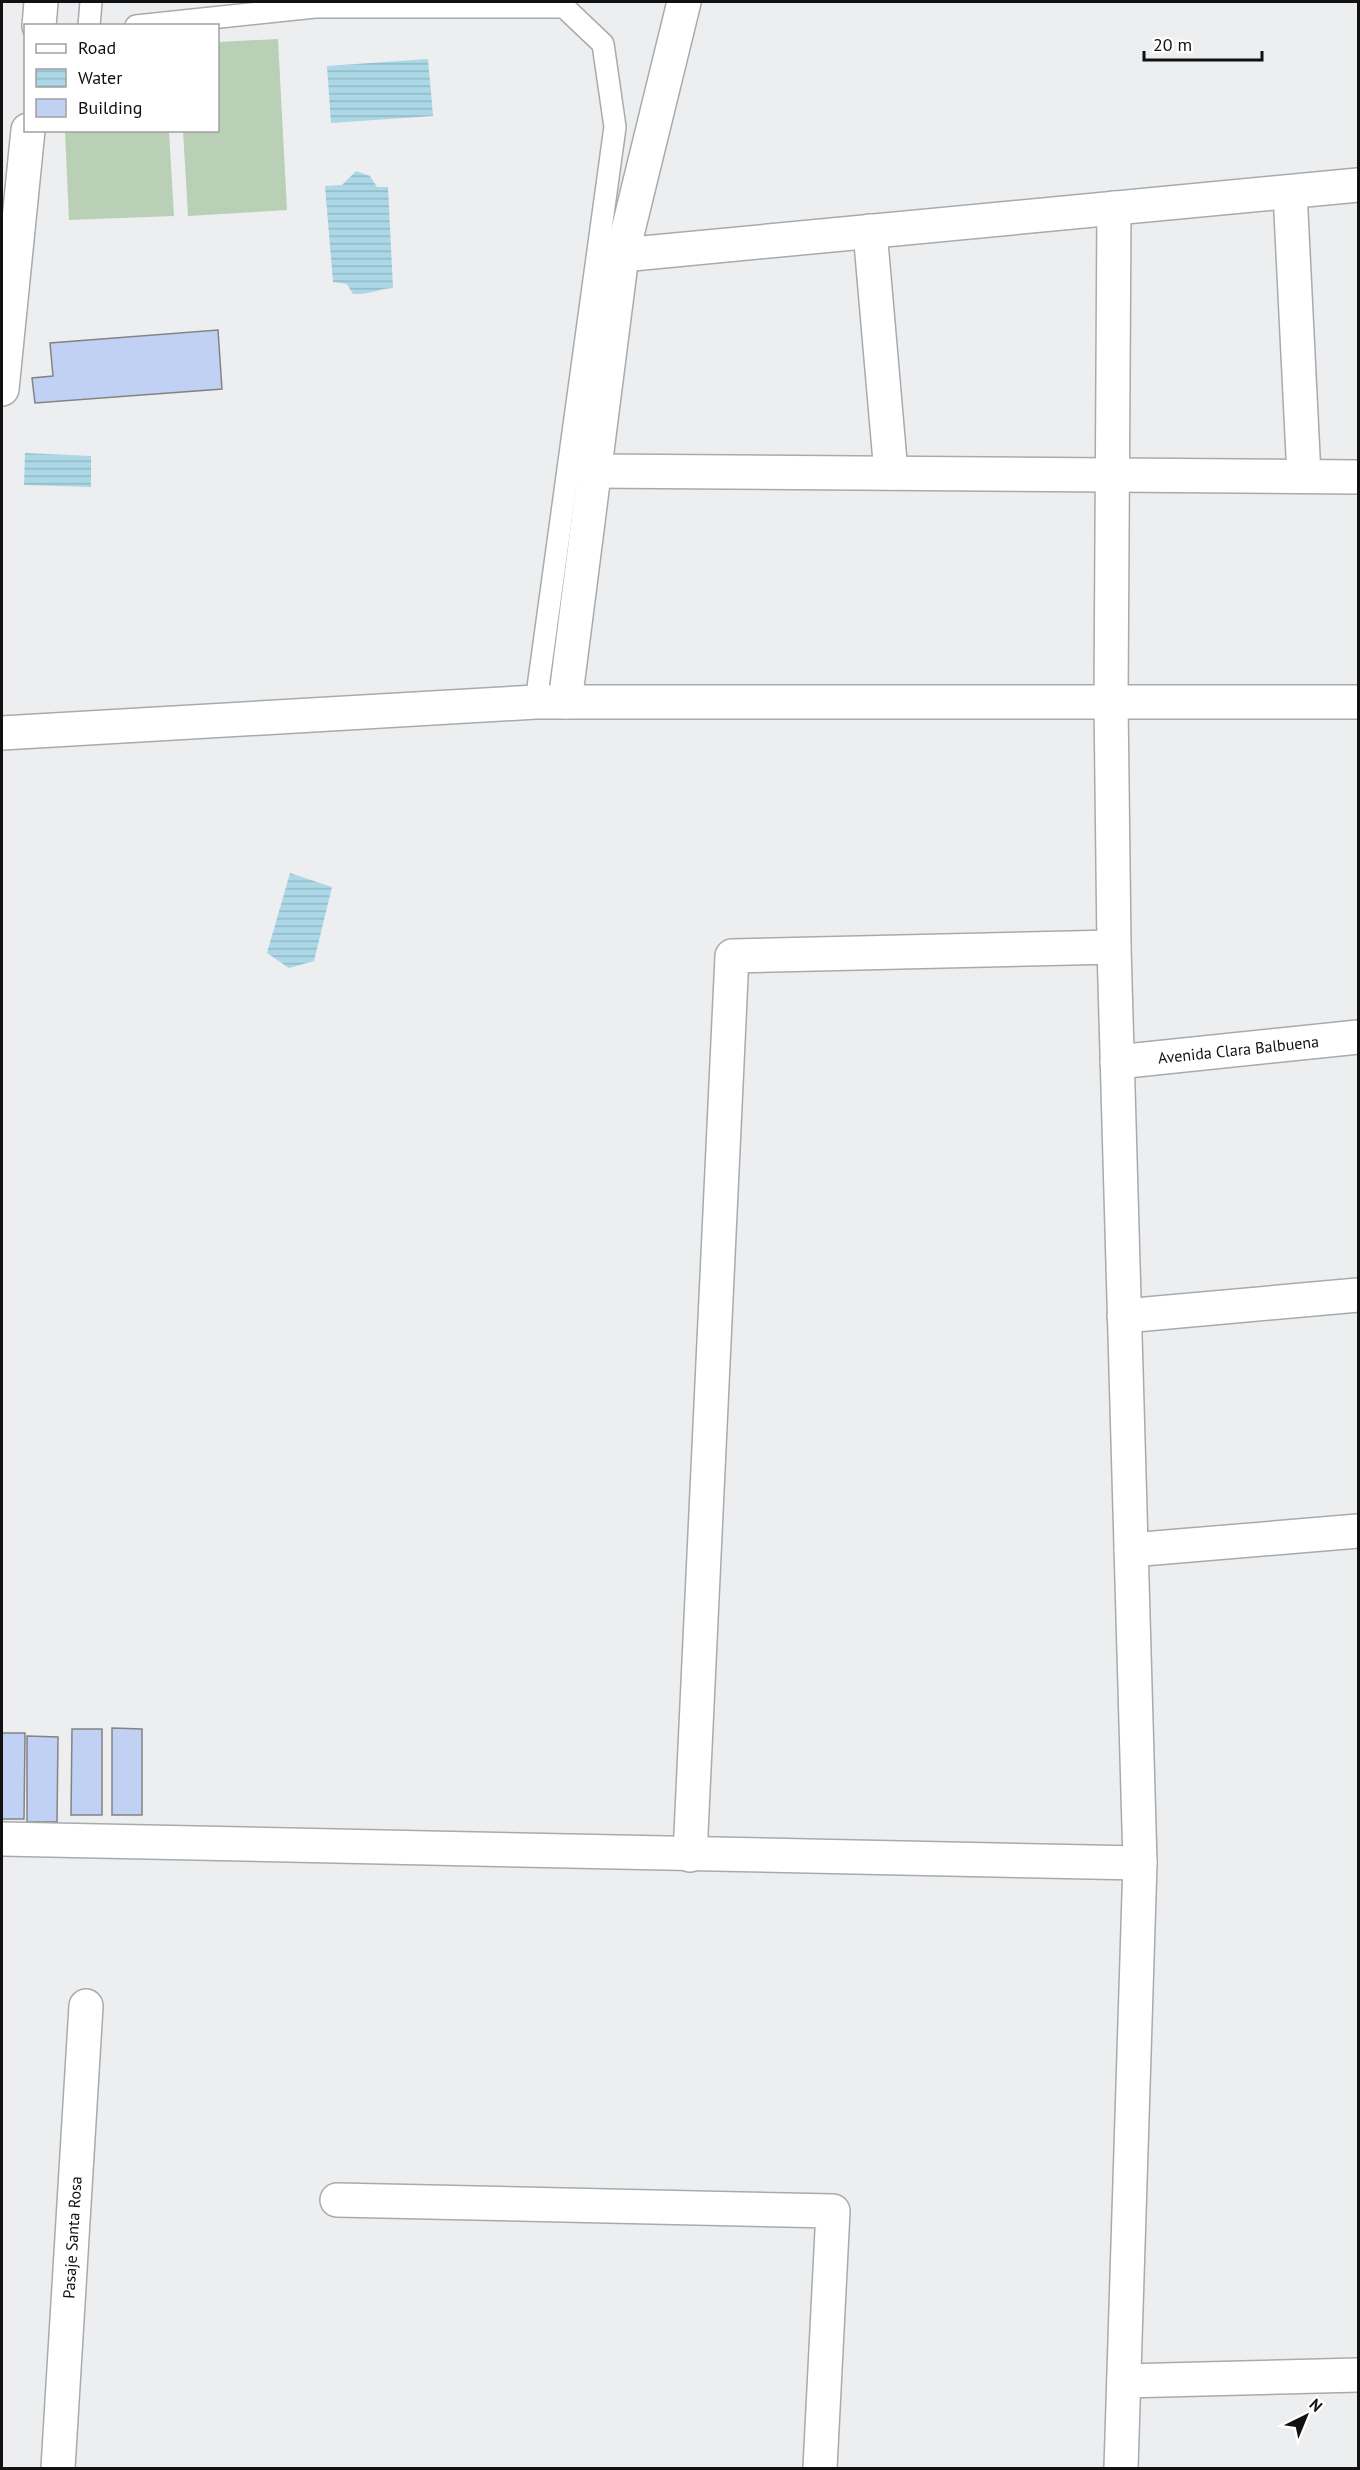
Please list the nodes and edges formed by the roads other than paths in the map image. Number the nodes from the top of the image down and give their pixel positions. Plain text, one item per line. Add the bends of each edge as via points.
1 (41, 2) edge
2 (91, 2) edge
3 (684, 2) edge
4 (316, 4) edge
5 (39, 24) edge
6 (89, 24) edge
7 (152, 24) edge
8 (28, 132) edge
9 (1359, 185) edge
10 (1290, 192) junction
11 (1114, 208) junction
12 (870, 231) junction
13 (622, 255) junction
14 (2, 389) edge
15 (592, 471) junction
16 (891, 473) junction
17 (1112, 475) junction
18 (1304, 476) junction
19 (1359, 477) edge
20 (1111, 701) junction
21 (551, 702) junction
22 (1359, 702) edge
23 (2, 733) edge
24 (1114, 947) junction
25 (1359, 1038) edge
26 (1117, 1062) junction
27 (1359, 1295) edge
28 (1124, 1316) junction
29 (1359, 1531) edge
30 (1131, 1550) junction
31 (2, 1839) edge
32 (690, 1855) junction
33 (1140, 1863) junction
34 (86, 2006) dead end
35 (337, 2200) dead end
36 (1359, 2375) edge
37 (1124, 2381) junction
38 (58, 2469) edge
39 (820, 2469) edge
40 (1121, 2469) edge

1 - 5 street
2 - 6 lane
3 - 13 street
4 - 7 lane
4 - 21 lane via 564,8 603,44 615,127
8 - 14 street
9 - 10 street
10 - 11 street
10 - 18 street
11 - 12 street
11 - 17 street
12 - 13 street
12 - 16 street
13 - 15 street
15 - 16 street
15 - 21 street
16 - 17 street
17 - 18 street
17 - 20 street
18 - 19 street
20 - 21 street
20 - 22 street
20 - 24 street
21 - 23 street
24 - 26 street
24 - 32 street via 732,956
25 - 26 street, Avenida Clara Balbuena
26 - 28 street
27 - 28 street
28 - 30 street
29 - 30 street
30 - 33 street
31 - 32 street
32 - 33 street
33 - 37 street
34 - 38 street, Pasaje Santa Rosa
35 - 39 street via 833,2211
36 - 37 street
37 - 40 street

